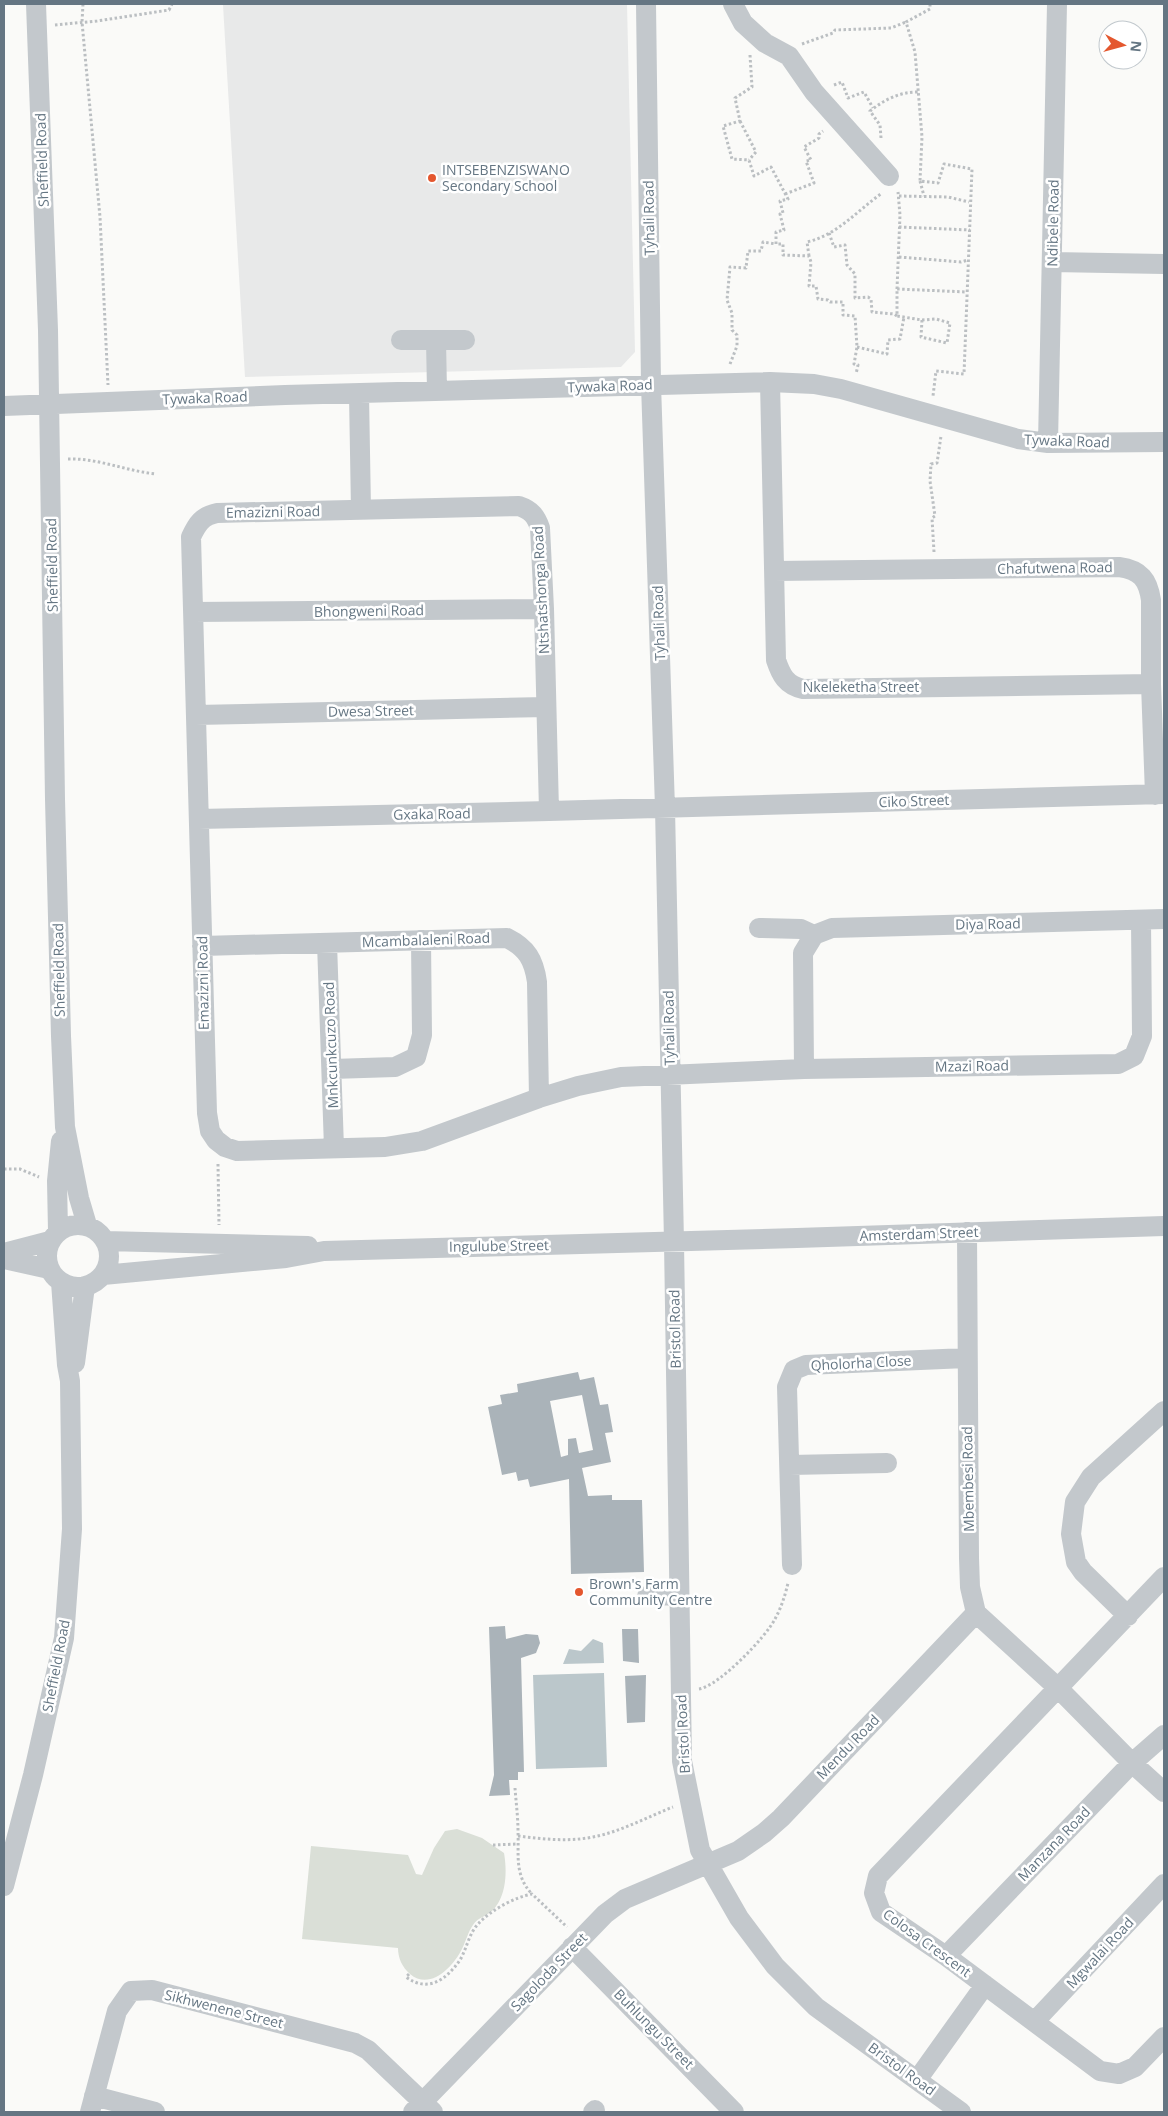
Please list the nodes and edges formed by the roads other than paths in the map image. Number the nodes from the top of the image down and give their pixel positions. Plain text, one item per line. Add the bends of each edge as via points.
1 (36, 4) edge
2 (646, 4) edge
3 (733, 4) edge
4 (1057, 4) edge
5 (892, 181) road end
6 (1052, 262) junction
7 (1164, 264) edge
8 (401, 340) dead end
9 (436, 340) junction
10 (465, 340) dead end
11 (770, 382) junction
12 (651, 384) junction
13 (437, 391) junction
14 (359, 394) junction
15 (48, 404) junction
16 (4, 406) edge
17 (1164, 442) edge
18 (1048, 443) junction
19 (361, 510) junction
20 (775, 571) junction
21 (544, 609) junction
22 (193, 612) junction
23 (1150, 684) junction
24 (546, 707) junction
25 (196, 715) junction
26 (1159, 794) edge
27 (665, 808) junction
28 (549, 811) junction
29 (199, 819) junction
30 (1164, 919) edge
31 (1141, 920) junction
32 (759, 928) dead end
33 (814, 934) junction
34 (420, 940) junction
35 (327, 943) junction
36 (202, 946) junction
37 (332, 1069) junction
38 (804, 1069) junction
39 (670, 1074) junction
40 (539, 1098) junction
41 (65, 1127) junction
42 (334, 1148) junction
43 (87, 1225) junction
44 (1164, 1226) edge
45 (967, 1232) junction
46 (54, 1236) junction
47 (106, 1241) junction
48 (674, 1242) junction
49 (324, 1251) junction
50 (4, 1254) edge
51 (4, 1259) edge
52 (103, 1275) junction
53 (55, 1276) junction
54 (86, 1286) junction
55 (966, 1358) junction
56 (70, 1381) junction
57 (1164, 1411) edge
58 (887, 1463) dead end
59 (790, 1466) junction
60 (792, 1565) road end
61 (1164, 1577) edge
62 (680, 1595) junction
63 (646, 1596) dead end
64 (976, 1613) junction
65 (1128, 1616) junction
66 (1058, 1688) junction
67 (1164, 1735) edge
68 (1132, 1763) junction
69 (1164, 1792) edge
70 (708, 1865) junction
71 (1164, 1884) edge
72 (4, 1886) edge
73 (576, 1943) junction
74 (946, 1956) junction
75 (985, 1985) junction
76 (1035, 2021) junction
77 (1164, 2037) edge
78 (916, 2080) junction
79 (92, 2104) edge
80 (422, 2109) edge
81 (155, 2112) edge
82 (734, 2112) edge
83 (961, 2112) edge

1 - 15 street, Sheffield Road
2 - 12 street, Tyhali Road
3 - 5 street via 743,23 765,43 789,56 814,92
4 - 6 street, Ndibele Road
6 - 7 street
6 - 18 street, Ndibele Road
8 - 9 street
9 - 10 street
9 - 13 street
11 - 12 street, Tywaka Road
11 - 18 street, Tywaka Road via 814,384 851,391 1018,440
11 - 20 street, Nkeleketha Street
12 - 13 street, Tywaka Road
12 - 27 street, Tyhali Road
13 - 14 street, Tywaka Road
14 - 15 street, Tywaka Road
14 - 19 street
15 - 16 street, Tywaka Road
15 - 41 street, Sheffield Road
17 - 18 street, Tywaka Road
19 - 21 street, Ntshatshonga Road via 519,506 528,509 540,528
19 - 22 street, Emazizni Road via 207,515 197,524 191,537
20 - 23 street, Nkeleketha Street via 776,660 781,675 796,688
20 - 23 street, Chafutwena Road via 1119,567 1138,572 1149,588 1151,600
21 - 22 street, Bhongweni Road
21 - 24 street, Ntshatshonga Road
22 - 25 street, Emazizni Road
23 - 26 street, Chafutwena Road
24 - 25 street, Dwesa Street
24 - 28 street, Ntshatshonga Road
25 - 29 street, Emazizni Road
26 - 27 street, Ciko Street
27 - 28 street, Gxaka Road
27 - 39 street, Tyhali Road
28 - 29 street, Gxaka Road
29 - 36 street, Emazizni Road
30 - 31 street, Diya Road
31 - 33 street, Diya Road via 832,928
31 - 38 street, Mzazi Road via 1142,1036 1134,1056 1118,1064
32 - 33 street, Diya Road via 801,929
33 - 38 street via 803,953
34 - 35 street, Mcambalaleni Road
34 - 37 street via 422,1034 416,1057 395,1067
34 - 40 street, Mcambalaleni Road via 507,938 529,954 537,982
35 - 36 street, Mcambalaleni Road
35 - 37 street, Mnkcunkcuzo Road
36 - 42 street, Emazizni Road via 210,1131 224,1147 248,1152
37 - 42 street, Mnkcunkcuzo Road
38 - 39 street, Mzazi Road
39 - 40 street via 603,1079
39 - 48 street, Tyhali Road
40 - 42 street via 422,1141 385,1147
41 - 43 street, Sheffield Road
41 - 46 street, Sheffield Road via 60,1144
43 - 46 street via 72,1225
43 - 47 street
44 - 45 street, Amsterdam Street
45 - 48 street, Amsterdam Street
45 - 55 street, Mbembesi Road
46 - 50 street
46 - 53 street via 46,1255
47 - 49 street, Ingulube Street via 291,1245
47 - 52 street via 108,1264
48 - 49 street, Ingulube Street
48 - 62 street, Bristol Road
49 - 52 street, Ingulube Street via 286,1258
51 - 53 street
52 - 54 street
53 - 54 street via 77,1287
53 - 56 street, Sheffield Road
54 - 56 street, Sheffield Road
55 - 59 street, Qholorha Close via 806,1365 794,1370 787,1387
55 - 64 street, Mbembesi Road via 970,1587
56 - 72 street, Sheffield Road via 72,1529 64,1638
57 - 65 street via 1091,1477 1075,1502 1071,1534 1076,1562 1082,1572
58 - 59 street
59 - 60 street, Qholorha Close
61 - 65 street, Colosa Crescent
62 - 63 street
62 - 70 street, Bristol Road via 682,1761 700,1850
64 - 66 street
64 - 70 street, Mendu Road via 781,1818 738,1851
65 - 66 street, Colosa Crescent
66 - 68 street
66 - 74 street, Colosa Crescent via 878,1876 874,1893 881,1912
67 - 68 street, Manzana Road
68 - 69 street
68 - 74 street, Manzana Road
70 - 73 street, Sagoloda Street via 625,1899
70 - 78 street, Bristol Road via 739,1918 775,1966 816,2007
71 - 76 street, Mgwalai Road
73 - 80 street, Sagoloda Street
73 - 82 street, Buhlungu Street
74 - 75 street, Colosa Crescent
75 - 76 street, Colosa Crescent
75 - 78 street
76 - 77 street, Colosa Crescent via 1100,2071 1119,2074 1135,2067
78 - 83 street, Bristol Road
79 - 80 street, Sikhwenene Street via 117,2011 130,1991 152,1990 355,2043 368,2050
79 - 81 street

